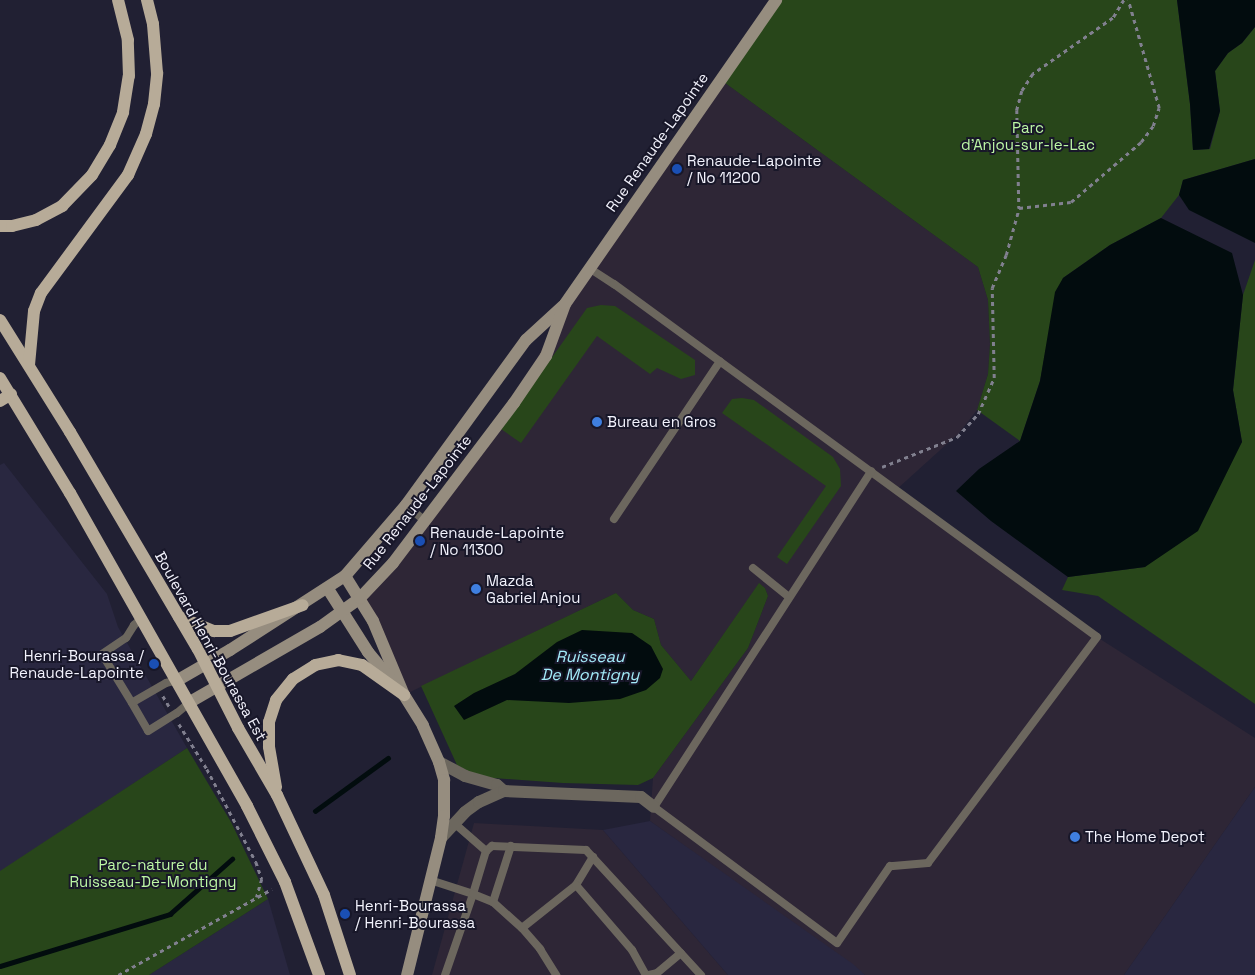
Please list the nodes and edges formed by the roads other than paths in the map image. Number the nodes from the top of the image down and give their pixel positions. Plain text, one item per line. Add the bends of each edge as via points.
1 (118, 0) edge
2 (147, 0) edge
3 (776, 0) edge
4 (0, 226) edge
5 (589, 268) junction
6 (565, 304) junction
7 (0, 320) edge
8 (720, 361) junction
9 (30, 365) junction
10 (0, 378) edge
11 (5, 397) edge
12 (870, 472) junction
13 (406, 505) junction
14 (614, 519) dead end
15 (425, 521) junction
16 (753, 568) dead end
17 (345, 576) junction
18 (328, 589) junction
19 (789, 597) junction
20 (360, 598) junction
21 (303, 605) junction
22 (342, 612) junction
23 (179, 616) junction
24 (142, 618) junction
25 (206, 664) junction
26 (178, 680) junction
27 (218, 685) junction
28 (404, 695) junction
29 (190, 702) junction
30 (132, 703) junction
31 (439, 762) junction
32 (504, 791) junction
33 (277, 795) junction
34 (654, 807) junction
35 (454, 823) junction
36 (441, 838) junction
37 (511, 846) junction
38 (486, 850) junction
39 (593, 858) junction
40 (430, 880) junction
41 (576, 885) junction
42 (473, 894) junction
43 (493, 902) junction
44 (522, 928) junction
45 (681, 953) junction
46 (319, 975) edge
47 (350, 975) edge
48 (408, 975) edge
49 (445, 975) edge
50 (556, 975) edge
51 (647, 975) edge
52 (701, 975) edge

1 - 4 main road via 128,40 129,76 123,112 110,145 92,175 62,206 25,224
2 - 9 main road via 153,24 157,73 154,104 146,134 128,175 41,293 34,312
3 - 5 street, Rue Renaude-Lapointe
5 - 6 street, Rue Renaude-Lapointe
5 - 8 lane
6 - 13 street, Rue Renaude-Lapointe via 526,340
6 - 15 street, Rue Renaude-Lapointe via 546,356
7 - 9 main road, Boulevard Henri-Bourassa Est
8 - 12 lane
8 - 14 lane
9 - 23 main road, Boulevard Henri-Bourassa Est
10 - 11 main road
11 - 24 main road
12 - 19 lane
12 - 34 lane via 1097,637 928,863 890,866 837,943
13 - 15 lane
13 - 17 street, Rue Renaude-Lapointe
15 - 20 street, Rue Renaude-Lapointe via 393,563
16 - 19 lane
17 - 18 street, Rue Renaude-Lapointe
17 - 20 street
18 - 21 street, Rue Renaude-Lapointe
18 - 22 street
19 - 34 lane
20 - 22 street, Rue Renaude-Lapointe
20 - 28 street via 384,643
21 - 23 main road via 230,631 207,629
21 - 25 street, Rue Renaude-Lapointe
22 - 27 street, Rue Renaude-Lapointe
22 - 28 street via 368,652
23 - 25 main road, Boulevard Henri-Bourassa Est
24 - 26 main road
24 - 30 lane via 126,638 102,654
25 - 26 street, Rue Renaude-Lapointe
25 - 27 main road, Boulevard Henri-Bourassa Est
26 - 29 main road
26 - 30 lane via 166,683
27 - 29 street, Rue Renaude-Lapointe
27 - 33 main road, Boulevard Henri-Bourassa Est via 238,728
28 - 31 street
28 - 33 main road via 362,665 338,660 315,665 294,679 276,700 270,722 269,747
29 - 30 lane via 148,731
29 - 46 main road via 285,882
31 - 32 street via 465,776 497,785
31 - 36 street via 444,780
32 - 34 street via 641,797
32 - 35 street via 478,802
33 - 47 main road, Boulevard Henri-Bourassa Est via 324,894
35 - 36 street
35 - 38 lane
36 - 40 street
37 - 38 lane via 492,846
37 - 39 lane via 586,850
37 - 43 lane
38 - 42 lane
39 - 41 lane
39 - 45 lane
40 - 42 lane
40 - 48 street
41 - 44 lane
41 - 51 lane via 632,950
42 - 43 lane
42 - 49 lane
43 - 44 lane
44 - 50 lane
45 - 51 lane via 657,973
45 - 52 lane

